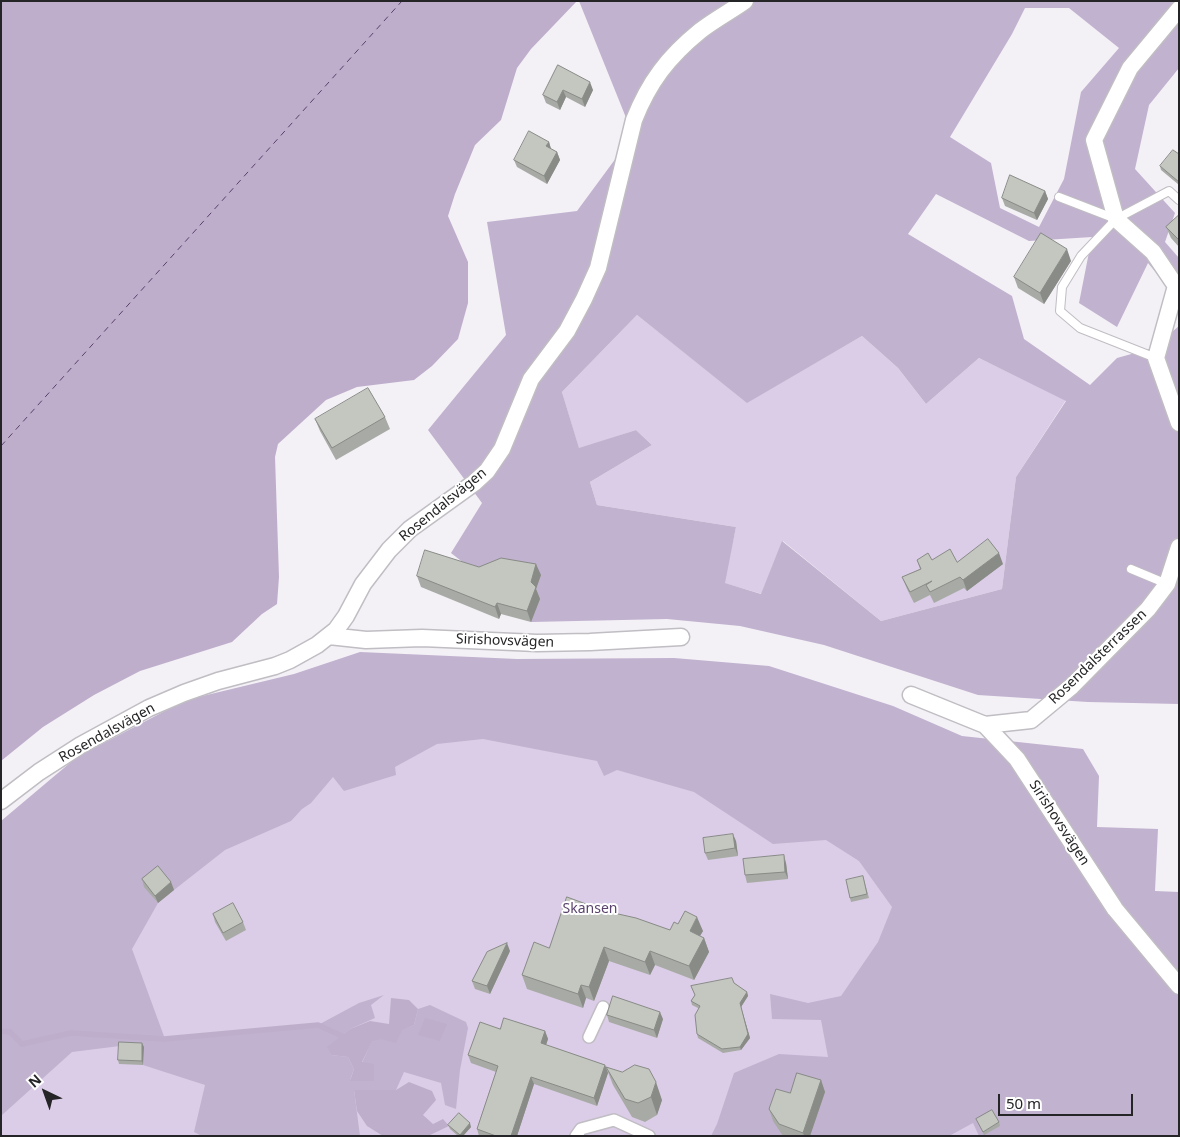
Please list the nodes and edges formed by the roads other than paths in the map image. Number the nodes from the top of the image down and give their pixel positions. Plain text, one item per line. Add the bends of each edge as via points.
1 (745, 1) edge
2 (1179, 9) edge
3 (1059, 197) dead end
4 (1179, 200) edge
5 (1116, 218) junction
6 (1156, 358) junction
7 (1179, 423) edge
8 (1179, 547) edge
9 (1131, 569) dead end
10 (1167, 584) junction
11 (329, 636) junction
12 (681, 637) dead end
13 (911, 695) dead end
14 (985, 725) junction
15 (1, 801) edge
16 (1179, 986) edge
17 (603, 1007) dead end
18 (589, 1037) dead end
19 (576, 1136) edge
20 (649, 1136) edge

1 - 11 street, Rosendalsvägen via 701,30 682,47 654,78 643,97 634,120 598,268 567,331 531,379 500,454 474,483 422,519 389,550
2 - 5 street via 1130,68 1094,140
3 - 5 lane
4 - 5 lane via 1169,191
5 - 6 street via 1153,252 1176,286
5 - 6 lane via 1081,256 1062,287 1060,311 1080,328
6 - 7 street
8 - 10 street, Rosendalsterrassen
9 - 10 lane
10 - 14 street, Rosendalsterrassen via 1148,609 1079,679 1031,720
11 - 12 street, Sirishovsvägen via 366,640 422,638 537,642
11 - 15 street, Rosendalsvägen via 290,660 193,690 149,708 81,744
13 - 14 street, Sirishovsvägen
14 - 16 street, Sirishovsvägen via 1017,759 1115,909
17 - 18 street
19 - 20 street via 581,1128 614,1120

